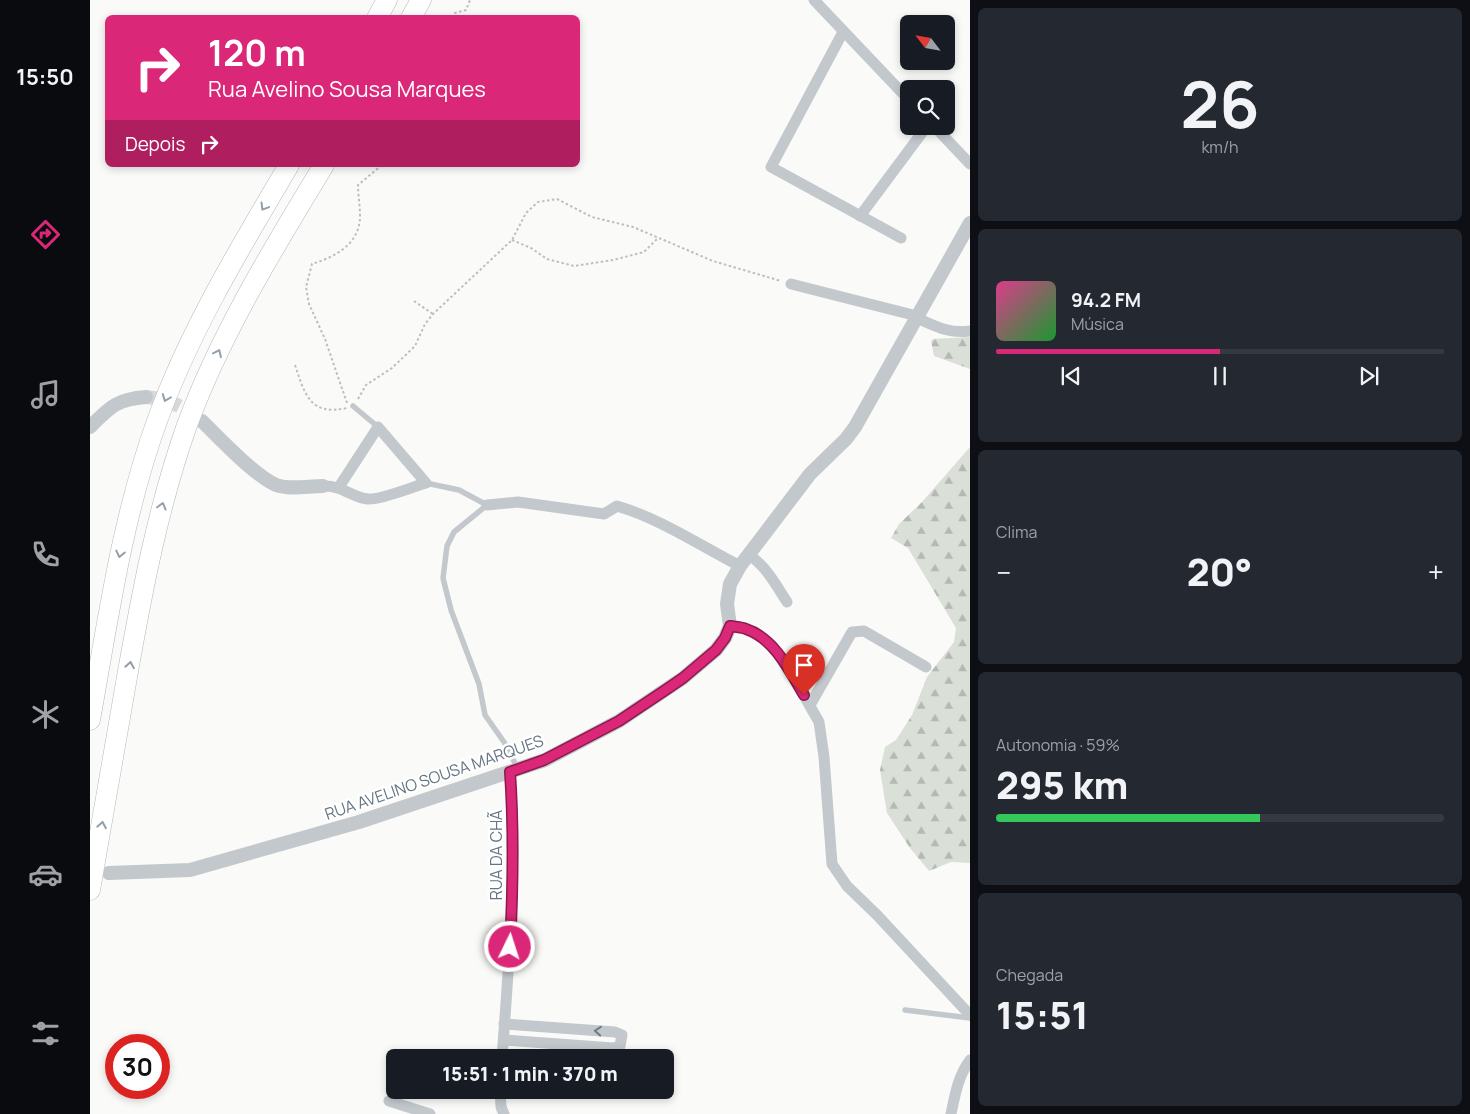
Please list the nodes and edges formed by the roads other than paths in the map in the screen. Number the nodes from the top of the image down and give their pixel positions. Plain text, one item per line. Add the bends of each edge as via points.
1 (387, 0) edge
2 (421, 0) edge
3 (814, 0) edge
4 (378, 15) edge
5 (413, 15) edge
6 (843, 32) junction
7 (900, 91) edge
8 (920, 135) edge
9 (943, 135) edge
10 (970, 164) edge
11 (288, 167) edge
12 (323, 167) edge
13 (860, 216) junction
14 (970, 223) edge
15 (901, 238) dead end
16 (791, 284) road end
17 (917, 317) junction
18 (970, 332) edge
19 (146, 397) tunnel mouth
20 (351, 406) road end
21 (202, 422) tunnel mouth
22 (90, 427) edge
23 (378, 427) junction
24 (426, 483) junction
25 (322, 486) joint
26 (338, 487) junction
27 (487, 505) junction
28 (745, 560) junction
29 (787, 602) dead end
30 (730, 626) junction
31 (926, 666) dead end
32 (810, 705) junction
33 (90, 720) edge
34 (514, 771) junction
35 (109, 873) dead end
36 (90, 890) edge
37 (904, 1010) dead end
38 (970, 1016) edge
39 (504, 1024) junction
40 (504, 1040) junction
41 (503, 1049) edge
42 (970, 1060) edge
43 (501, 1099) edge
44 (389, 1101) dead end
45 (430, 1114) edge
46 (504, 1114) edge
47 (951, 1114) edge

1 - 4 highway
2 - 5 highway
3 - 6 street
6 - 7 street
6 - 13 street via 771,167
8 - 13 street
9 - 10 street
11 -> 33 highway via 213,297 180,364 158,421 126,525
36 -> 12 highway via 144,583 175,460 226,336
13 - 15 street
14 - 17 street
16 - 17 street
17 - 18 street via 947,331
17 - 28 street via 846,439 810,474
19 - 22 street via 128,398
20 - 23 lane
21 - 25 street via 243,460 277,485
23 - 24 street
23 - 26 street
24 - 26 street via 367,499
24 - 27 lane via 459,490
25 - 26 street
27 - 28 street via 518,502 604,514 617,506
27 - 34 lane via 454,532 447,546 443,578 451,610 479,684 485,716 504,742
28 - 29 street via 756,559
28 - 30 street via 730,584 727,604
30 - 32 street via 746,629 772,646
30 - 34 street, RUA AVELINO SOUSA MARQUES via 716,650 683,678 619,721 544,760
31 - 32 street via 864,631 852,632
32 - 38 street via 819,722 824,757 832,864 847,886
34 - 35 street, RUA AVELINO SOUSA MARQUES via 359,822 190,870
34 - 39 street, RUA DA CHÃ via 512,908
37 - 38 lane
39 - 40 street, RUA DA CHÃ
40 -> 39 street via 613,1048 620,1046 622,1035
40 - 41 street, RUA DA CHÃ
42 - 47 street via 958,1084
43 - 46 street
44 - 45 street

